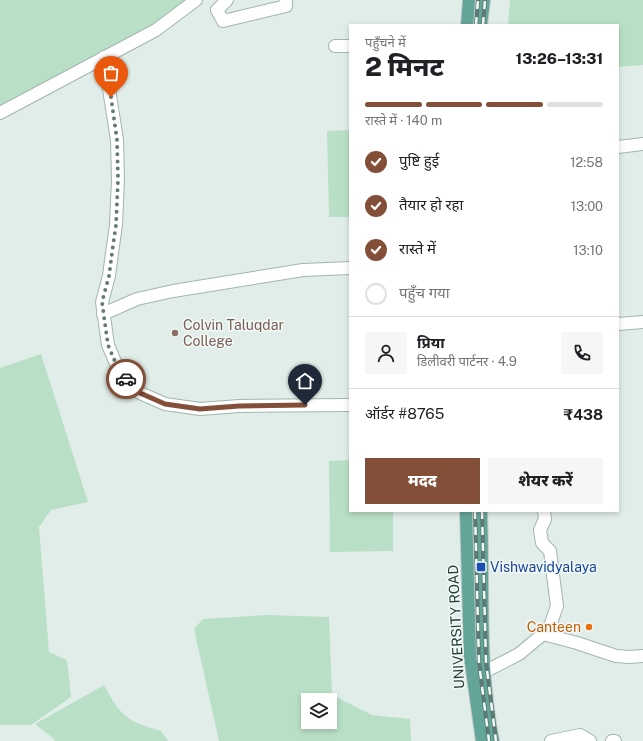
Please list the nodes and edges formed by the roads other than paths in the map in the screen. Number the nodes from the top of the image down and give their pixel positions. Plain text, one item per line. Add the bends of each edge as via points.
1 (196, 0) edge
2 (227, 0) edge
3 (286, 0) edge
4 (468, 0) edge
5 (484, 0) edge
6 (467, 24) edge
7 (481, 24) edge
8 (335, 46) dead end
9 (349, 46) edge
10 (104, 57) junction
11 (0, 113) edge
12 (643, 144) edge
13 (619, 147) edge
14 (349, 268) edge
15 (103, 314) junction
16 (643, 322) edge
17 (619, 324) edge
18 (349, 405) edge
19 (466, 512) edge
20 (481, 512) edge
21 (544, 512) edge
22 (543, 634) junction
23 (643, 656) edge
24 (478, 673) junction
25 (482, 741) edge
26 (492, 741) edge
27 (551, 741) edge
28 (590, 741) edge

1 - 10 street via 156,30
2 - 3 street via 217,10 223,21 286,6
4 - 6 main road
5 - 7 main road
8 - 9 street
10 - 11 street
10 - 15 street via 117,140 118,179 116,225 109,276 102,302
12 - 13 street
14 - 15 street via 303,270 173,291 137,299
15 - 18 street via 108,345 119,371 140,393 165,404 200,409
16 - 17 street
19 - 24 main road, UNIVERSITY ROAD via 470,656
20 - 24 main road, UNIVERSITY ROAD
21 - 22 street via 545,519 540,530 542,543 550,551 557,606 549,628
22 - 23 street via 616,656
22 - 24 street via 519,654
24 - 25 main road, UNIVERSITY ROAD
24 - 26 main road, UNIVERSITY ROAD
27 - 28 street via 580,735

